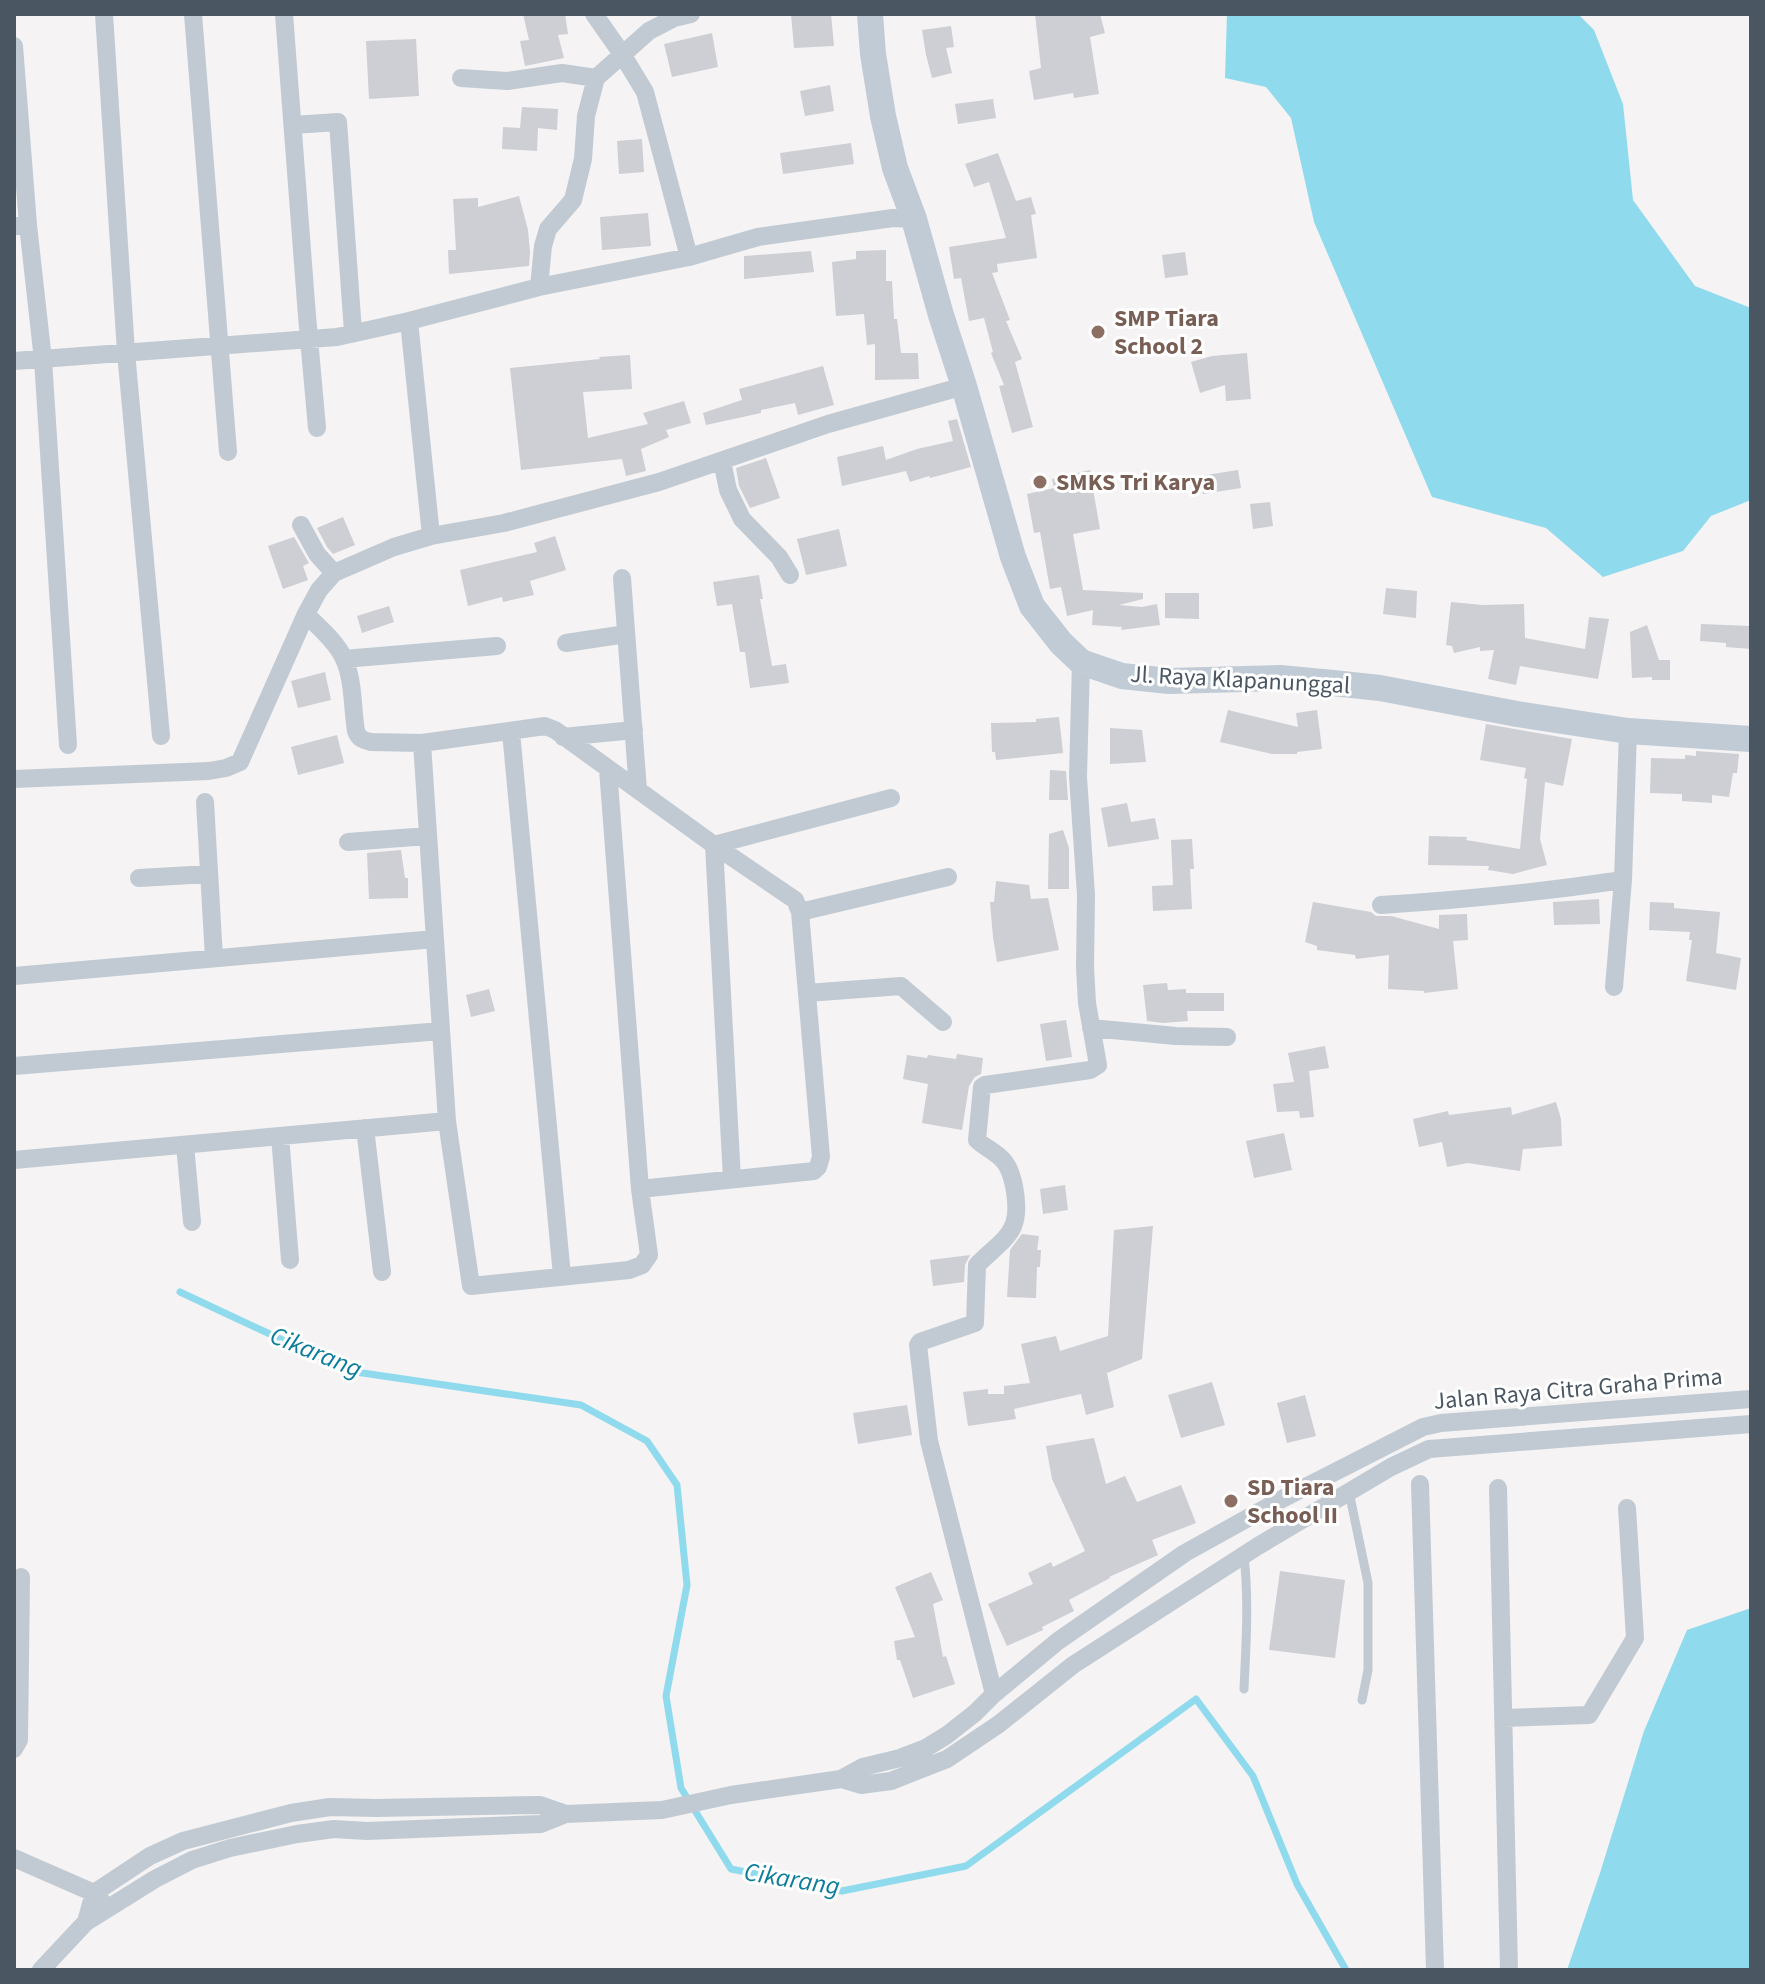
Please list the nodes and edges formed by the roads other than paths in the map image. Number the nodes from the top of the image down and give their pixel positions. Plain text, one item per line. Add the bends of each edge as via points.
1 (104, 14) edge
2 (193, 14) edge
3 (284, 14) edge
4 (594, 14) edge
5 (691, 14) edge
6 (870, 14) edge
7 (14, 46) edge
8 (622, 54) junction
9 (461, 78) dead end
10 (596, 78) junction
11 (293, 125) junction
12 (914, 219) junction
13 (21, 226) edge
14 (689, 257) junction
15 (539, 287) junction
16 (409, 321) junction
17 (353, 332) junction
18 (308, 339) junction
19 (218, 345) junction
20 (126, 352) junction
21 (43, 360) junction
22 (14, 361) edge
23 (964, 386) junction
24 (317, 428) dead end
25 (228, 452) dead end
26 (722, 461) junction
27 (301, 525) dead end
28 (431, 536) junction
29 (334, 573) junction
30 (790, 575) dead end
31 (622, 578) dead end
32 (306, 614) junction
33 (626, 634) junction
34 (566, 643) dead end
35 (497, 646) dead end
36 (344, 659) junction
37 (1081, 662) junction
38 (634, 730) junction
39 (1628, 731) junction
40 (511, 732) junction
41 (161, 736) dead end
42 (563, 737) junction
43 (1751, 739) edge
44 (422, 743) junction
45 (68, 745) dead end
46 (608, 769) junction
47 (14, 779) edge
48 (638, 790) junction
49 (891, 798) dead end
50 (205, 802) dead end
51 (428, 836) junction
52 (348, 842) dead end
53 (714, 845) junction
54 (209, 874) junction
55 (948, 877) dead end
56 (139, 878) dead end
57 (1623, 880) junction
58 (1381, 905) dead end
59 (800, 912) junction
60 (435, 939) junction
61 (214, 958) junction
62 (14, 976) edge
63 (1614, 987) dead end
64 (807, 993) junction
65 (943, 1022) dead end
66 (1091, 1028) junction
67 (441, 1031) junction
68 (1227, 1037) dead end
69 (14, 1066) edge
70 (447, 1121) junction
71 (365, 1128) junction
72 (280, 1136) junction
73 (185, 1145) junction
74 (14, 1160) edge
75 (732, 1179) junction
76 (640, 1189) junction
77 (192, 1222) dead end
78 (290, 1260) dead end
79 (382, 1272) dead end
80 (562, 1276) junction
81 (1751, 1399) edge
82 (1751, 1424) edge
83 (1420, 1484) dead end
84 (1498, 1488) dead end
85 (1349, 1492) junction
86 (1284, 1498) junction
87 (1627, 1508) dead end
88 (1299, 1522) junction
89 (1244, 1556) junction
90 (21, 1577) dead end
91 (17, 1646) edge
92 (1244, 1689) dead end
93 (994, 1694) junction
94 (1362, 1700) dead end
95 (1504, 1718) junction
96 (14, 1749) edge
97 (841, 1779) junction
98 (566, 1814) junction
99 (14, 1858) edge
100 (94, 1893) junction
101 (109, 1909) junction
102 (86, 1922) junction
103 (41, 1970) edge
104 (1435, 1970) edge
105 (1509, 1970) edge

1 - 20 street
2 - 19 street
3 - 11 street
4 - 8 street
5 - 8 street via 649,31
6 - 12 street, Jl. Raya Klapanunggal via 883,116
7 - 13 street
8 - 10 street
8 - 14 street via 645,92
9 - 10 street via 507,81 562,73
10 - 15 street via 573,200 548,229
11 - 17 street via 338,122
11 - 18 street
12 - 14 street via 758,237
12 - 23 street, Jl. Raya Klapanunggal
13 - 21 street
14 - 15 street
15 - 16 street
16 - 17 street
16 - 28 street
17 - 18 street
18 - 19 street
18 - 24 street
19 - 20 street
19 - 25 street
20 - 21 street
20 - 41 street
21 - 22 street
21 - 45 street
23 - 26 street
23 - 37 street, Jl. Raya Klapanunggal via 1032,606
26 - 28 street via 518,520
26 - 30 street via 742,519
27 - 29 street
28 - 29 street
29 - 32 street
31 - 33 street
32 - 36 street
32 - 47 street via 240,762 209,771
33 - 34 street
33 - 38 street
35 - 36 street
36 - 44 street via 358,736 371,742
37 - 39 street, Jl. Raya Klapanunggal via 1122,676 1169,681 1280,678 1380,688
37 - 66 street via 1078,787
38 - 42 street
38 - 48 street
39 - 43 street, Jl. Raya Klapanunggal
39 - 57 street
40 - 42 street via 545,726
40 - 44 street
40 - 80 street
42 - 46 street
44 - 51 street
46 - 48 street
46 - 76 street
48 - 53 street
49 - 53 street
50 - 54 street
51 - 52 street
51 - 60 street
53 - 59 street via 795,900
53 - 75 street
54 - 56 street
54 - 61 street
55 - 59 street
57 - 58 street via 1547,892
57 - 63 street
59 - 64 street
60 - 61 street
60 - 67 street
61 - 62 street
64 - 65 street via 901,986
64 - 75 street via 818,1167
66 - 68 street
66 - 93 street via 1098,1064 1094,1068 982,1087 977,1141 1008,1167 1017,1202 1015,1225 978,1264 975,1323 918,1343 929,1441
67 - 69 street
67 - 70 street
70 - 71 street
70 - 80 street via 471,1286
71 - 72 street
71 - 79 street
72 - 73 street
72 - 78 street
73 - 74 street
73 - 77 street
75 - 76 street
76 - 80 street via 649,1255 642,1265
81 - 86 street, Jalan Raya Citra Graha Prima via 1441,1423 1423,1427
82 - 85 street, Jalan Raya Citra Graha Prima via 1429,1449
83 - 104 street
84 - 95 street
85 - 88 street, Jalan Raya Citra Graha Prima
85 - 94 lane via 1368,1583 1368,1670
86 - 88 street
86 - 93 street, Jalan Raya Citra Graha Prima via 1185,1553 1058,1641
87 - 95 street via 1635,1638 1589,1715
88 - 89 street, Jalan Raya Citra Graha Prima
89 - 92 lane
89 - 97 street, Jalan Raya Citra Graha Prima via 1073,1665 947,1759 891,1781 861,1785
90 - 91 street
91 - 96 street via 19,1740
93 - 97 street, Jalan Raya Citra Graha Prima via 926,1748
95 - 105 street
97 - 98 street, Jalan Raya Citra Graha Prima via 662,1810
98 - 100 street via 540,1805 330,1807 291,1813 183,1841
98 - 101 street via 541,1824 297,1834 192,1860
99 - 100 street
100 - 101 street
100 - 102 street
101 - 102 street
102 - 103 street

